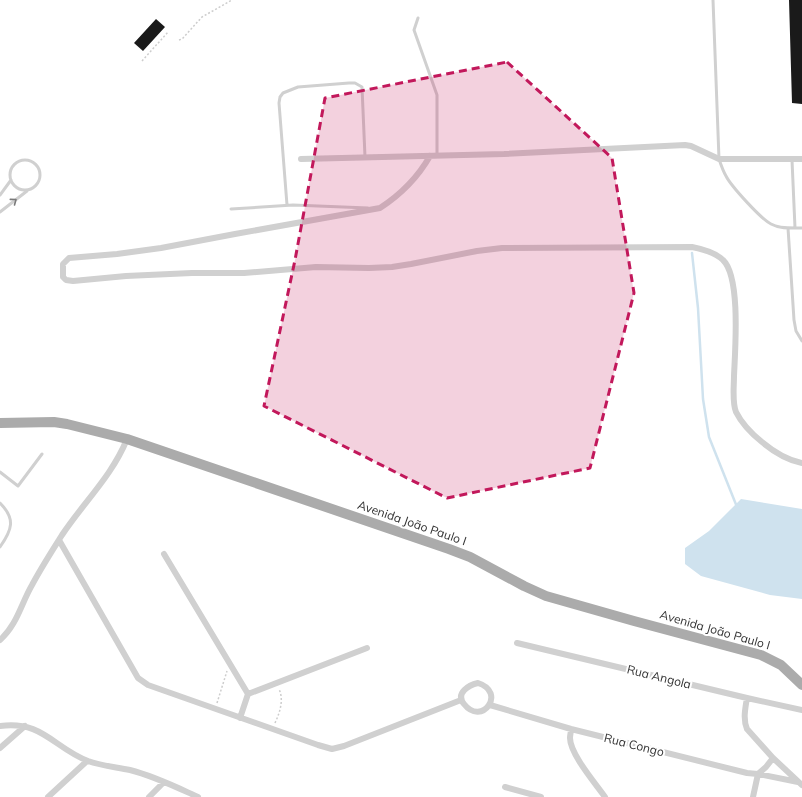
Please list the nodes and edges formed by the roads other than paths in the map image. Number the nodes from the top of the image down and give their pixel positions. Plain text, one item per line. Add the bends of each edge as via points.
1 (713, 0) edge
2 (418, 18) dead end
3 (437, 155) junction
4 (430, 156) junction
5 (365, 157) junction
6 (301, 159) dead end
7 (719, 159) junction
8 (792, 159) junction
9 (802, 159) edge
10 (11, 180) junction
11 (28, 190) junction
12 (0, 195) edge
13 (287, 205) junction
14 (380, 208) junction
15 (232, 209) dead end
16 (0, 212) edge
17 (788, 228) junction
18 (795, 228) junction
19 (802, 228) edge
20 (802, 341) edge
21 (0, 423) edge
22 (127, 439) junction
23 (42, 454) dead end
24 (802, 463) edge
25 (0, 472) edge
26 (0, 503) edge
27 (59, 540) junction
28 (0, 547) edge
29 (164, 554) dead end
30 (0, 640) edge
31 (517, 643) dead end
32 (367, 648) dead end
33 (802, 685) edge
34 (248, 694) junction
35 (747, 698) junction
36 (461, 700) junction
37 (490, 705) junction
38 (802, 710) edge
39 (240, 718) junction
40 (0, 726) edge
41 (26, 726) junction
42 (571, 729) junction
43 (0, 748) edge
44 (773, 758) junction
45 (87, 761) junction
46 (758, 774) junction
47 (164, 782) junction
48 (800, 784) edge
49 (505, 787) dead end
50 (48, 797) edge
51 (149, 797) edge
52 (198, 797) edge
53 (541, 797) edge
54 (605, 797) edge
55 (753, 797) edge

1 - 7 lane
2 - 3 lane via 414,30 437,95
3 - 4 street
3 - 7 street via 685,145
4 - 5 street
4 - 14 street via 421,171
5 - 6 street
5 - 13 lane via 362,88 359,85 349,83 298,87 283,93 279,103
7 - 8 street
7 - 17 lane via 726,177 751,206 770,224
8 - 9 street
8 - 18 lane
10 - 11 lane via 16,187
10 - 11 lane via 12,168 19,162 27,160 35,164 40,171 40,179 36,186
10 - 12 lane
16 -> 11 lane
13 - 14 lane
13 - 15 lane
14 - 24 street via 161,248 69,258 63,264 63,277 74,281 316,267 369,268 411,264 502,248 701,248 723,260 733,280 736,411 751,433 774,452
17 - 18 lane
17 - 20 lane via 794,320 796,331
18 - 19 lane
21 - 22 main road, Avenida João Paulo I via 54,422
22 - 27 street via 113,468
22 - 33 main road, Avenida João Paulo I via 449,549 546,596 761,655 781,665
23 - 25 lane via 18,486
26 - 28 lane via 7,511 11,527
27 - 30 street via 32,585 13,626
27 - 39 street via 138,678
29 - 34 street
31 - 35 street, Rua Angola
32 - 34 street
34 - 39 street
35 - 38 street, Rua Angola
35 - 44 street via 745,724
36 - 37 street via 464,705 480,712
36 - 37 street via 464,689 478,683 490,690
36 - 39 street via 332,749
37 - 42 street, Rua Congo
40 - 41 street
41 - 43 street
41 - 45 street
42 - 46 street, Rua Congo
42 - 54 street via 571,746
44 - 46 street
44 - 48 street
45 - 47 street via 129,770
45 - 50 street
46 - 48 street, Rua Congo
46 - 55 street
47 - 51 street
47 - 52 street
49 - 53 street

